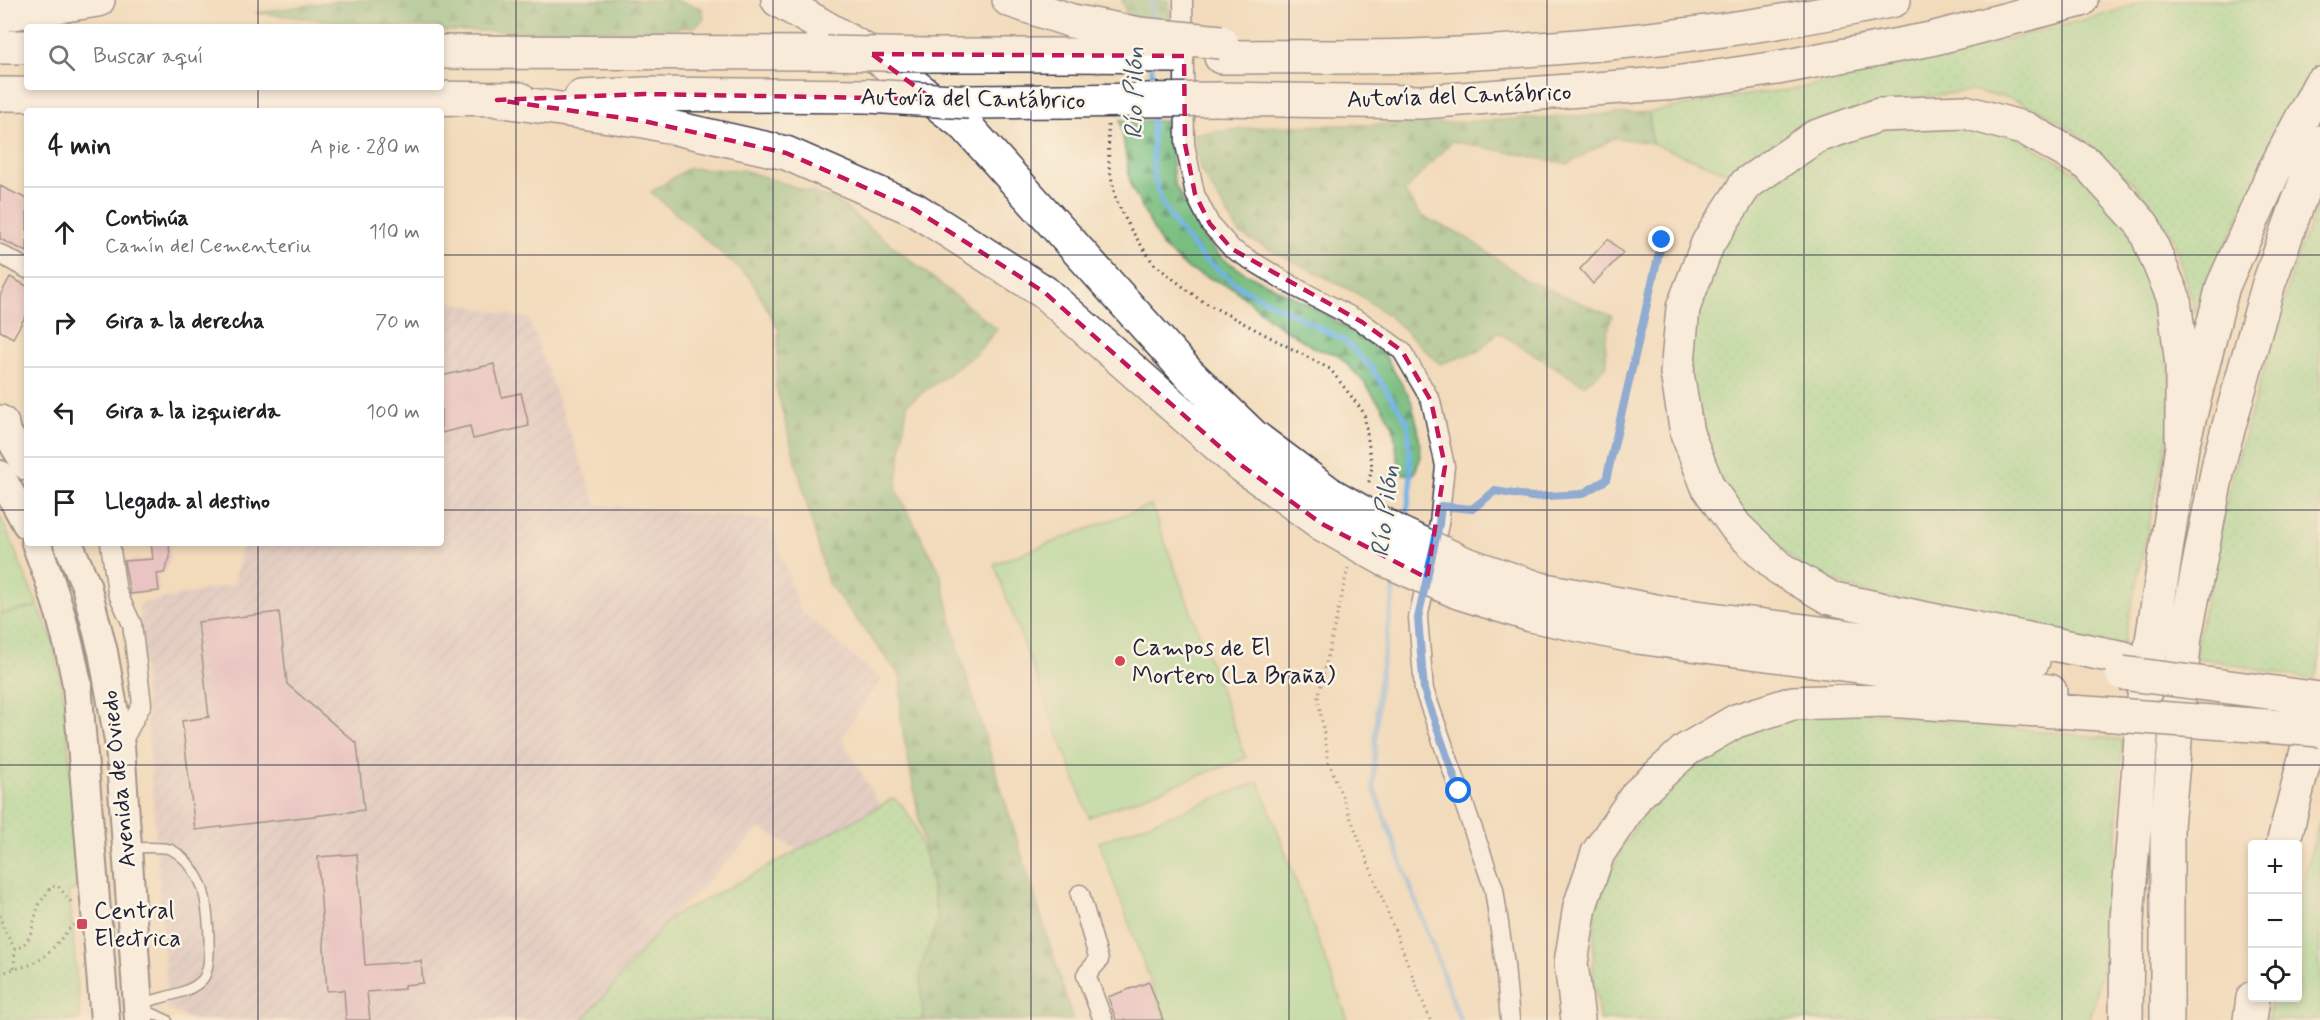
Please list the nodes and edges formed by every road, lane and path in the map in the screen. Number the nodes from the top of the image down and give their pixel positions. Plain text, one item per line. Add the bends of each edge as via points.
1 (98, 0) edge
2 (777, 0) edge
3 (1009, 0) edge
4 (1183, 0) edge
5 (1894, 0) edge
6 (2081, 0) edge
7 (0, 15) edge
8 (0, 47) edge
9 (24, 48) edge
10 (1221, 50) junction
11 (444, 52) edge
12 (2320, 84) edge
13 (0, 94) edge
14 (498, 100) junction
15 (2320, 142) edge
16 (1662, 240) dead end
17 (0, 254) edge
18 (24, 267) edge
19 (1, 423) edge
20 (2182, 447) junction
21 (24, 461) edge
22 (0, 475) edge
23 (1441, 506) junction
24 (1326, 509) junction
25 (24, 519) edge
26 (37, 546) edge
27 (69, 546) edge
28 (110, 546) edge
29 (2120, 686) junction
30 (2314, 699) edge
31 (2320, 728) edge
32 (120, 746) junction
33 (2284, 840) edge
34 (126, 848) junction
35 (1080, 894) dead end
36 (75, 909) dead end
37 (0, 915) edge
38 (79, 916) dead end
39 (2127, 920) junction
40 (78, 924) junction
41 (78, 934) dead end
42 (15, 949) junction
43 (14, 968) junction
44 (0, 974) edge
45 (2252, 1002) edge
46 (139, 1012) edge
47 (105, 1020) edge
48 (167, 1020) edge
49 (1103, 1020) edge
50 (1510, 1020) edge
51 (1578, 1020) edge
52 (2102, 1020) edge
53 (2126, 1020) edge
54 (2167, 1020) edge
55 (2250, 1020) edge

1 - 7 highway
2 - 24 highway via 880,59 966,126 1188,373
3 - 10 highway, bridge via 1072,21
4 - 23 street via 1185,144 1195,194 1210,224 1232,249 1362,322 1402,351 1431,401 1445,466
5 - 10 highway, Autovía del Cantábrico via 1812,17 1621,43 1411,56
6 - 14 highway, Autovía del Cantábrico, bridge via 1931,39 1777,68 1675,83 1421,102 969,102 868,96 645,94
8 - 9 highway
10 - 11 highway, Autovía del Cantábrico, bridge via 1070,55
12 - 20 highway via 2274,171 2223,286
13 - 14 highway, Autovía del Cantábrico
14 - 24 highway via 644,121 786,153 914,209 1044,292 1237,462
15 - 54 highway via 2269,284 2220,458 2186,636 2167,826
16 - 23 path via 1606,480 1582,494 1532,497 1495,491 1472,509
17 - 18 street
19 - 21 main road
20 - 29 highway via 2182,365 2174,299 2143,225 2088,164 2026,129 1965,112 1879,115 1815,136 1746,184 1708,243 1683,308 1677,373 1687,433 1708,488 1736,527 1779,568 1830,598 1921,618
20 - 39 highway via 2145,686
22 - 25 main road
23 - 50 street via 1418,618 1424,690 1494,889
24 - 29 highway, bridge via 1399,532 1462,578
26 - 47 main road, Avenida de Oviedo via 69,645 77,684
27 - 32 main road, Avenida de Oviedo via 86,585 104,652
28 - 32 street via 117,592 132,624 142,704
29 - 30 highway, bridge
29 - 31 highway, bridge
29 - 51 highway via 1793,703 1736,722 1686,750 1637,795 1598,853 1580,906 1571,963
30 - 33 highway
32 - 34 main road, Avenida de Oviedo
34 - 46 main road, Avenida de Oviedo
34 - 46 lane via 170,848 191,866 202,886 210,949 205,976 194,988 159,997
35 - 49 street via 1099,960 1086,975
36 - 42 path via 58,886 50,887 32,930 21,947
37 - 42 path
38 - 40 path
39 - 52 highway
39 - 53 highway
40 - 41 path
40 - 43 path via 43,957
42 - 43 path
43 - 44 path
45 - 55 highway
46 - 48 lane

